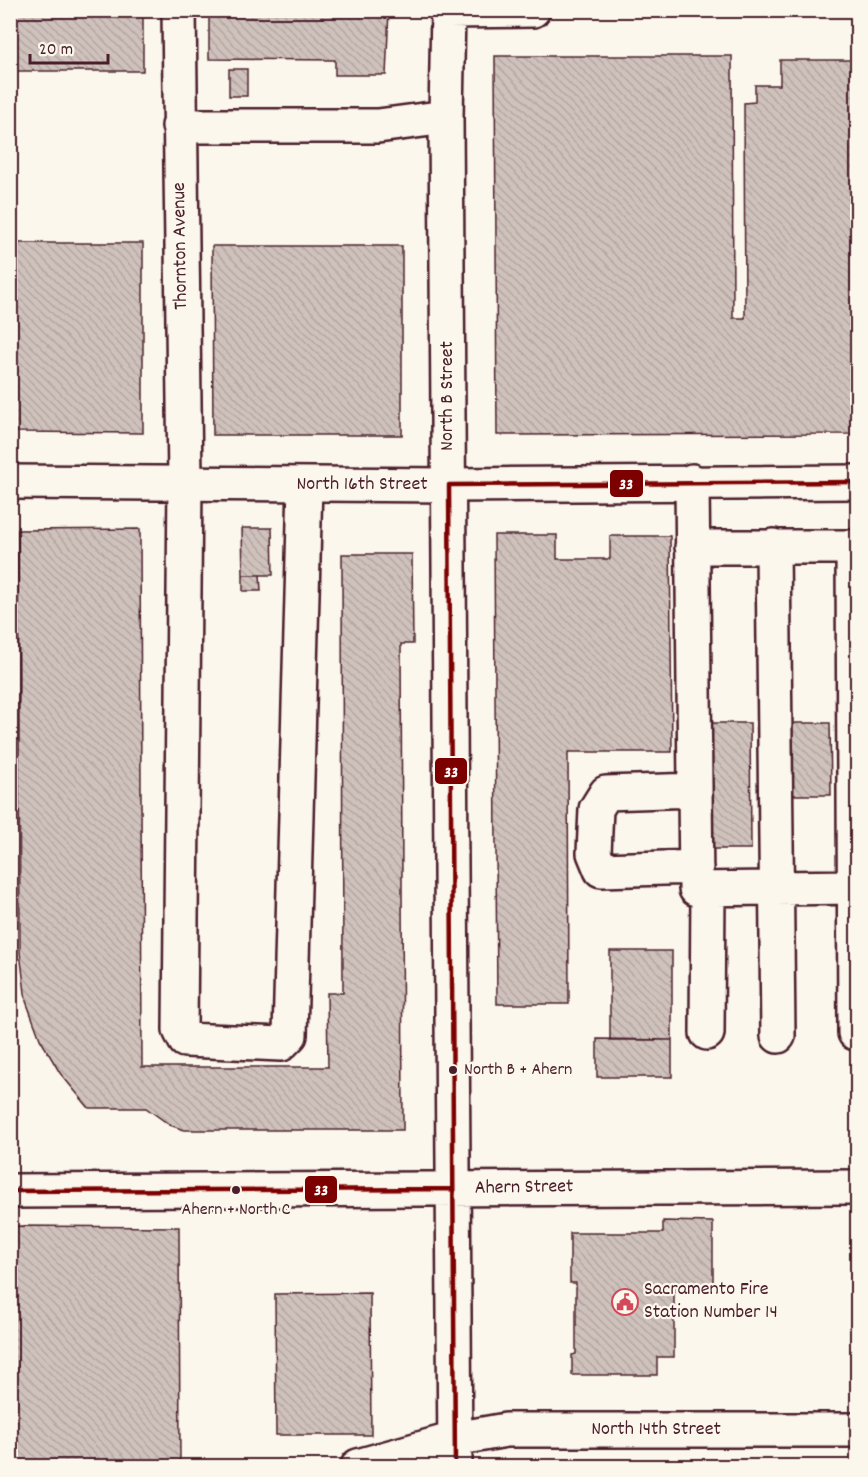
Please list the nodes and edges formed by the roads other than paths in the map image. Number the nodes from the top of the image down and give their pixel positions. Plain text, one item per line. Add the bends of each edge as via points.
1 (179, 10) edge
2 (533, 10) edge
3 (448, 11) edge
4 (446, 117) junction
5 (179, 126) junction
6 (185, 481) junction
7 (692, 481) junction
8 (10, 482) edge
9 (858, 482) edge
10 (305, 485) junction
11 (449, 485) junction
12 (773, 546) junction
13 (693, 548) junction
14 (695, 790) junction
15 (702, 878) junction
16 (857, 887) edge
17 (776, 888) junction
18 (855, 1032) dead end
19 (707, 1034) dead end
20 (778, 1035) dead end
21 (858, 1187) edge
22 (452, 1189) junction
23 (10, 1191) edge
24 (858, 1430) edge
25 (455, 1453) edge
26 (358, 1467) edge

1 - 5 street, Thornton Avenue
2 - 3 street
3 - 4 street, North B Street
4 - 5 street via 378,126
4 - 11 street, North B Street
5 - 6 street, Thornton Avenue
6 - 8 street, North 16th Street
6 - 10 street, North 16th Street
6 - 10 street, Thornton Avenue via 180,1030 185,1040 281,1044 290,1035
7 - 9 street, North 16th Street
7 - 11 street, North 16th Street
7 - 13 street
10 - 11 street, North 16th Street
11 - 22 street, North B Street
12 - 13 street
12 - 16 street via 853,547
12 - 17 street
13 - 14 street
14 - 15 street
14 - 15 street via 606,793 596,809 594,853 601,870
15 - 17 street
15 - 19 street
16 - 17 street
16 - 18 street
17 - 20 street
21 - 22 street, Ahern Street
22 - 23 street, Ahern Street
22 - 25 street, North B Street
24 - 25 street, North 14th Street via 506,1430
25 - 26 street, North 14th Street

